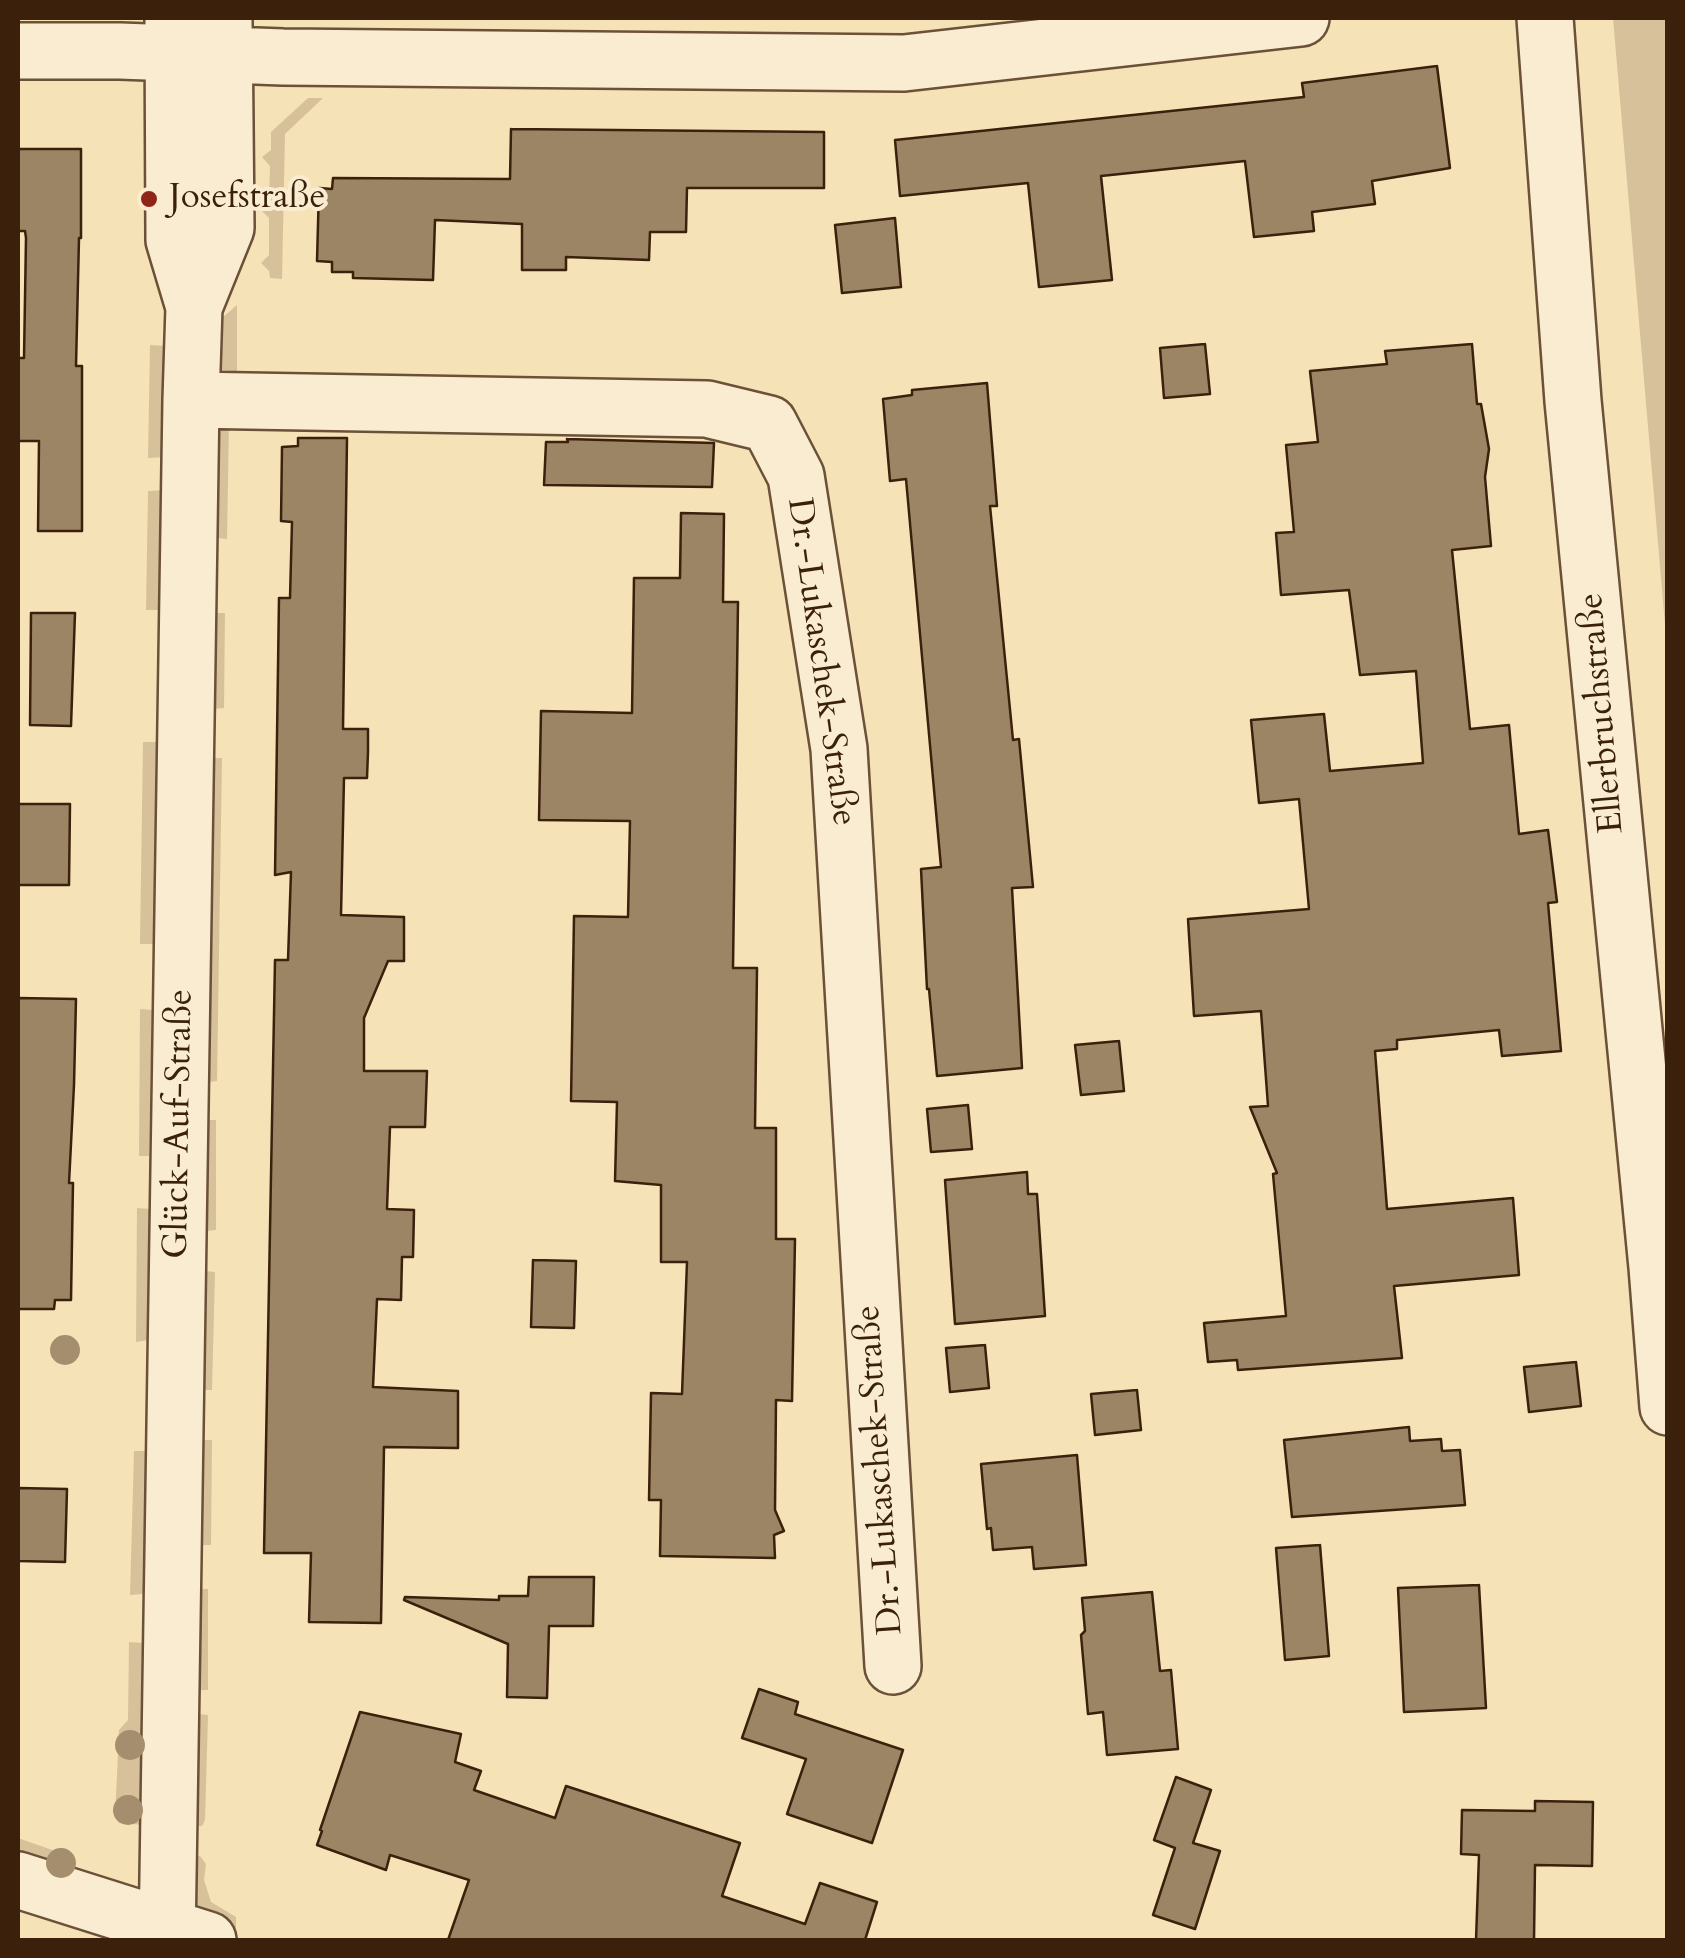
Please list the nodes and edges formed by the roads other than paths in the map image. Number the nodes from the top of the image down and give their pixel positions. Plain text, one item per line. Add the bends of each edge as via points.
1 (1302, 18) edge
2 (1545, 18) edge
3 (199, 36) edge
4 (18, 51) edge
5 (191, 400) junction
6 (1668, 1407) edge
7 (893, 1666) dead end
8 (18, 1880) edge
9 (181, 1936) edge

1 - 3 street via 904,63
2 - 6 street, Ellerbruchstraße via 1573,401
3 - 4 street
3 - 5 street, Glück-Auf-Straße via 226,228 194,307
5 - 7 street, Dr.-Lukaschek-Straße via 708,409 769,424 796,476 839,749
5 - 9 street, Glück-Auf-Straße
8 - 9 street

